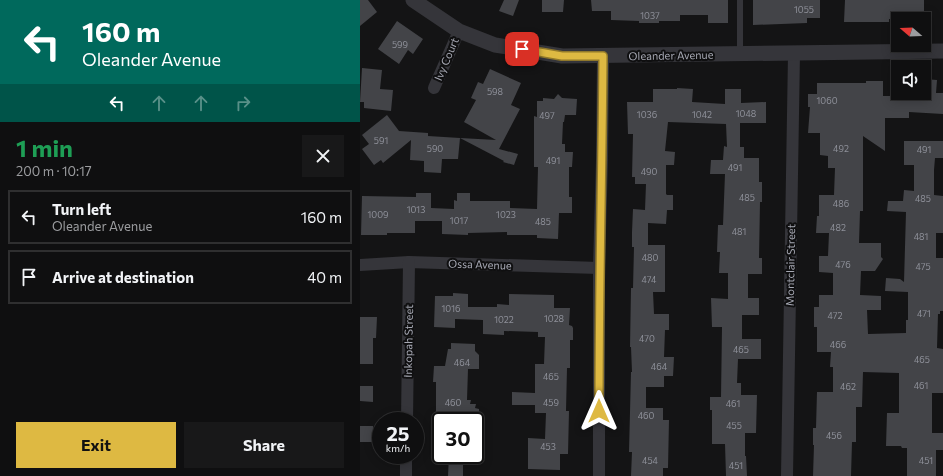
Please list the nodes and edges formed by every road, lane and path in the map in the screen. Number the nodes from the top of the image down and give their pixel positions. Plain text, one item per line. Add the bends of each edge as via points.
1 (413, 0) edge
2 (740, 0) edge
3 (459, 31) junction
4 (943, 51) edge
5 (740, 54) junction
6 (794, 54) junction
7 (603, 56) junction
8 (434, 88) dead end
9 (409, 262) junction
10 (360, 265) edge
11 (599, 268) junction
12 (407, 412) edge
13 (406, 464) edge
14 (406, 476) edge
15 (599, 476) edge
16 (787, 476) edge

1 - 3 street, Oleander Avenue
2 - 5 lane
3 - 7 street, Oleander Avenue via 495,44 562,56
3 - 8 street, Ivy Court
4 - 6 street, Oleander Avenue
5 - 6 street, Oleander Avenue
5 - 7 street, Oleander Avenue
6 - 16 street, Montclair Street
7 - 11 street
9 - 10 street, Ossa Avenue
9 - 11 street, Ossa Avenue
9 - 12 street, Inkopah Street
11 - 15 street
13 - 14 street

